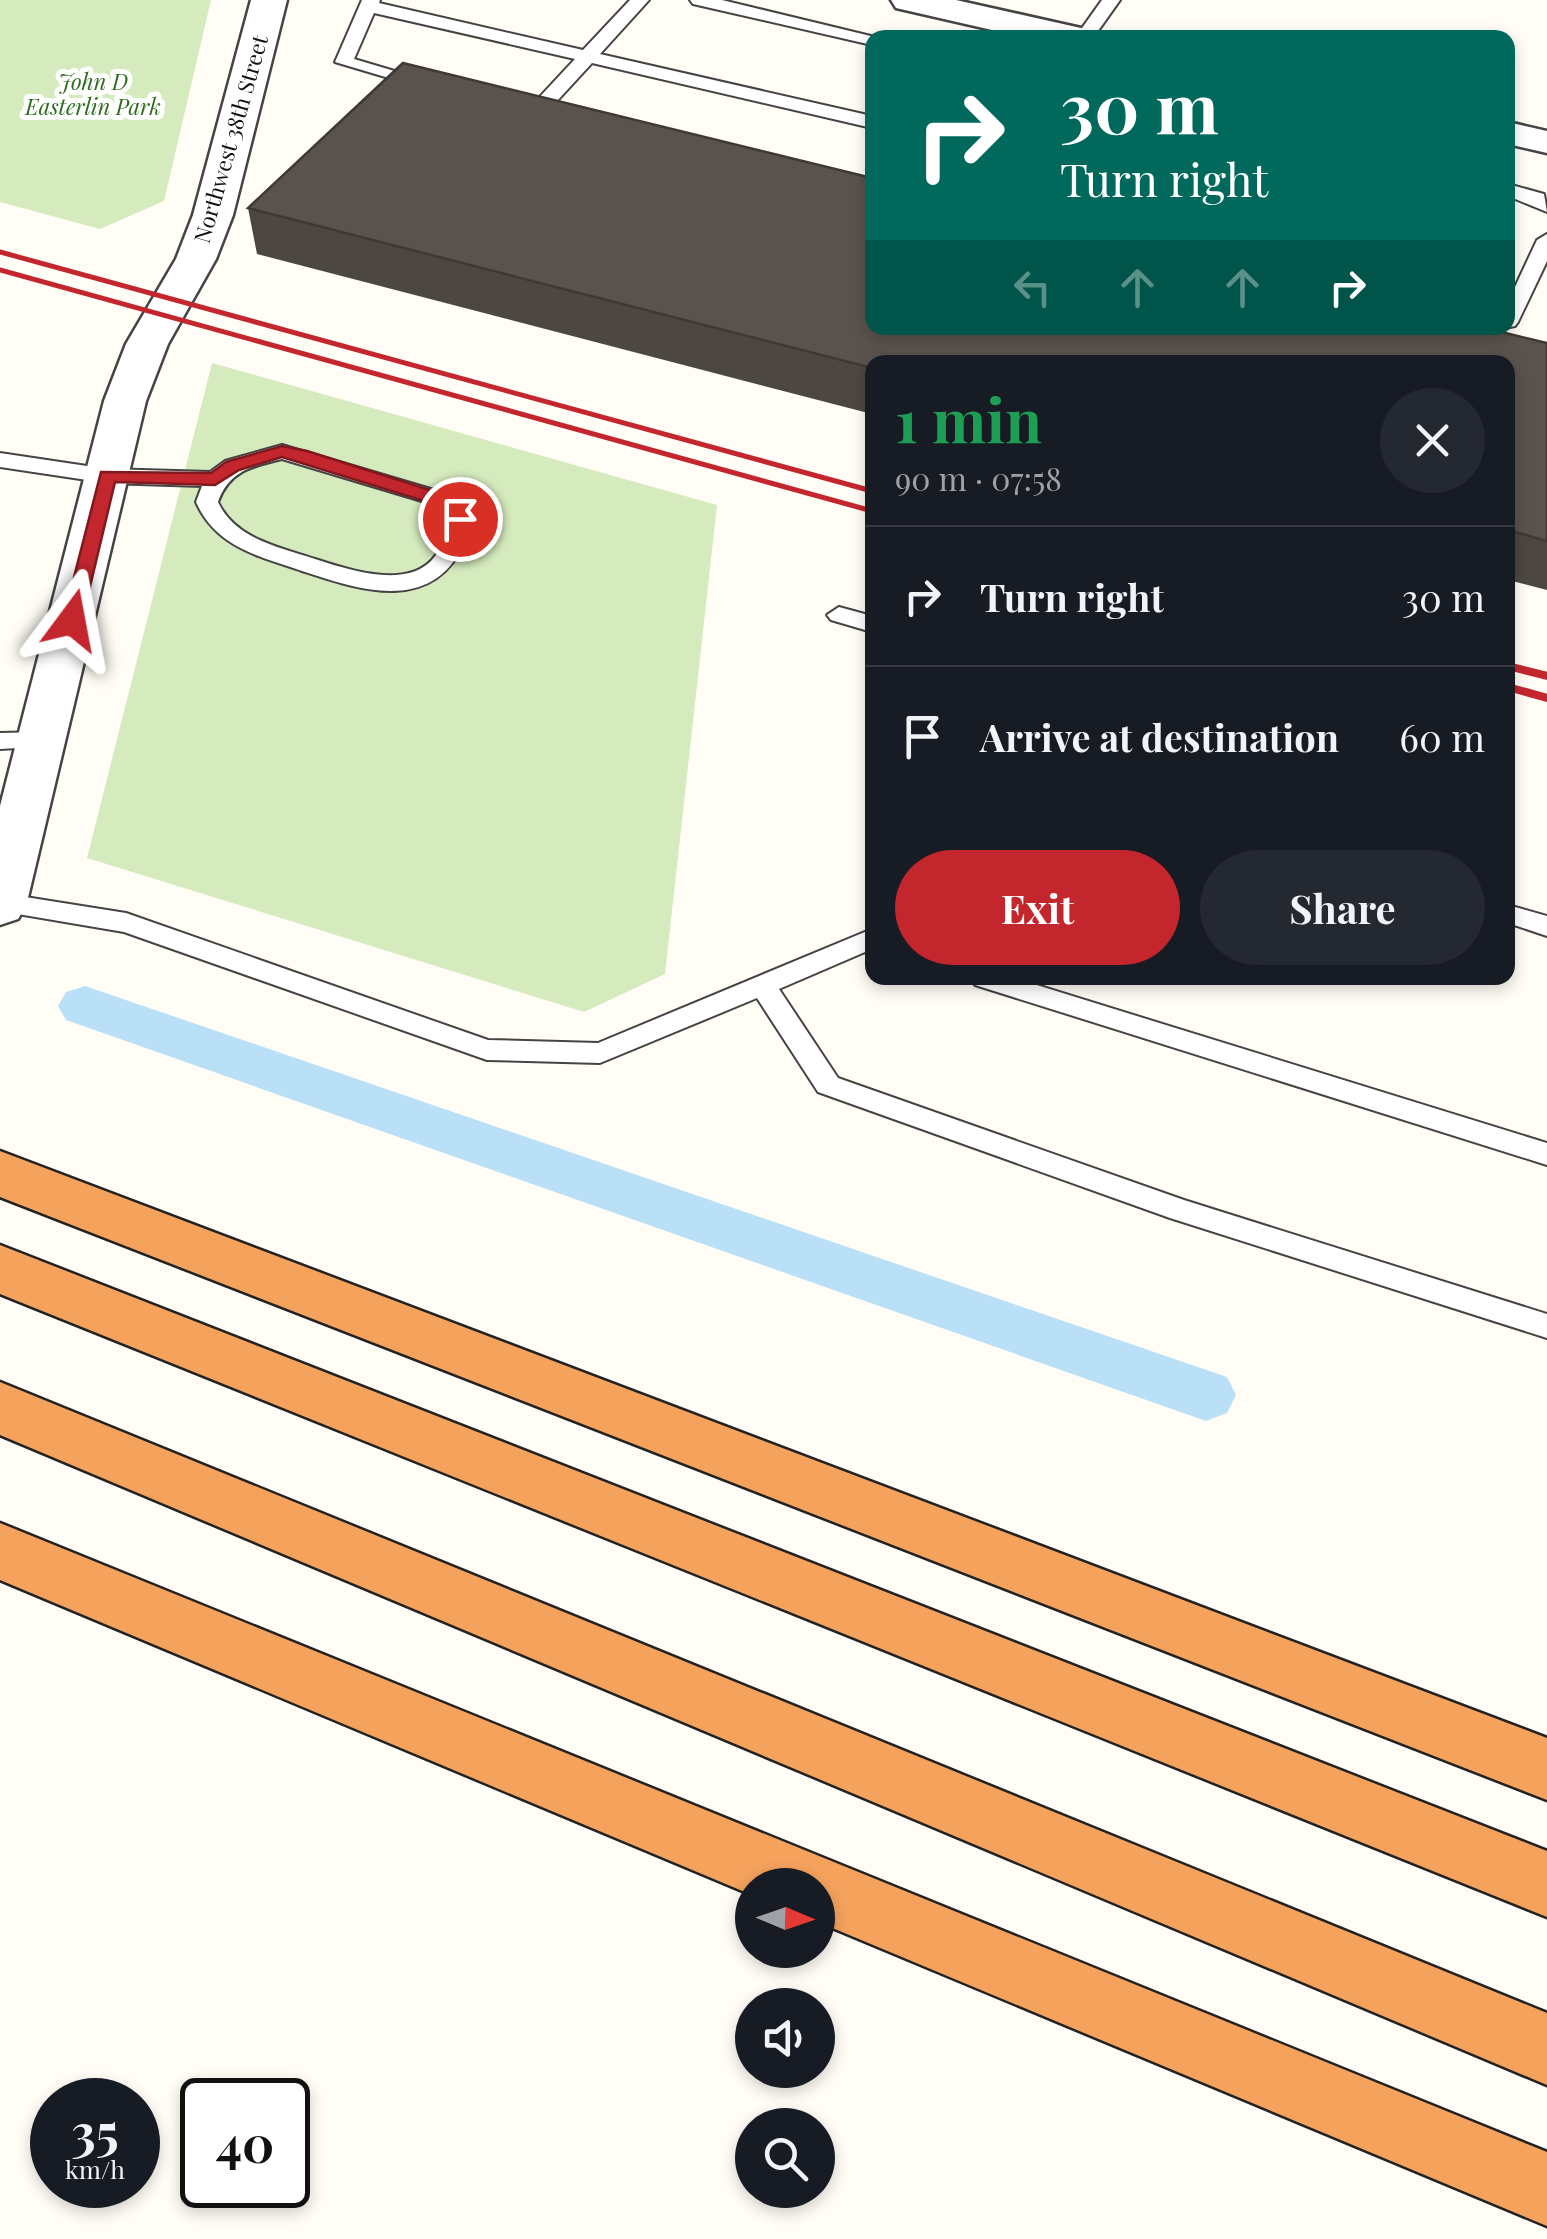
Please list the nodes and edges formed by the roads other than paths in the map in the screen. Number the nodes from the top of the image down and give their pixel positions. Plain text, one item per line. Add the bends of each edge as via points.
1 (269, 0) edge
2 (640, 0) edge
3 (698, 0) edge
4 (909, 0) edge
5 (1111, 0) edge
6 (370, 3) edge
7 (1045, 30) edge
8 (1087, 30) edge
9 (865, 38) edge
10 (588, 56) junction
11 (441, 86) edge
12 (499, 101) edge
13 (865, 120) edge
14 (1515, 135) edge
15 (1547, 142) edge
16 (1515, 192) edge
17 (1547, 206) edge
18 (1547, 240) edge
19 (1515, 307) edge
20 (0, 460) edge
21 (107, 476) junction
22 (215, 479) junction
23 (840, 614) dead end
24 (865, 622) edge
25 (22, 740) edge
26 (0, 904) edge
27 (1515, 916) edge
28 (1547, 926) edge
29 (865, 944) edge
30 (1006, 985) edge
31 (763, 986) junction
32 (1547, 1154) edge
33 (0, 1172) edge
34 (0, 1269) edge
35 (1547, 1326) edge
36 (0, 1408) edge
37 (0, 1551) edge
38 (1547, 1769) edge
39 (769, 1868) edge
40 (1547, 1884) edge
41 (835, 1895) edge
42 (1547, 2049) edge
43 (1547, 2189) edge

1 - 21 street, Northwest 38th Street via 213,215 147,344
2 - 10 lane
3 - 9 lane
4 - 7 street
5 - 8 lane
6 - 10 lane
6 - 11 lane via 344,62
10 - 12 lane via 538,110
10 - 13 lane
14 - 15 street
16 - 17 lane
18 - 19 lane
20 - 21 lane
21 - 22 lane
21 - 25 street, Northwest 38th Street
22 - 22 lane via 256,458 301,454 443,500 460,519 458,533 434,572 412,582 369,584 230,535 207,502
23 - 24 lane
25 - 26 street, Northwest 38th Street
26 - 31 lane via 126,924 487,1050 600,1053
27 - 28 lane
29 - 31 lane
30 - 32 lane
31 - 35 lane via 828,1085 1180,1210
33 - 38 highway
34 - 40 highway
36 - 42 highway
37 - 39 highway
41 - 43 highway

